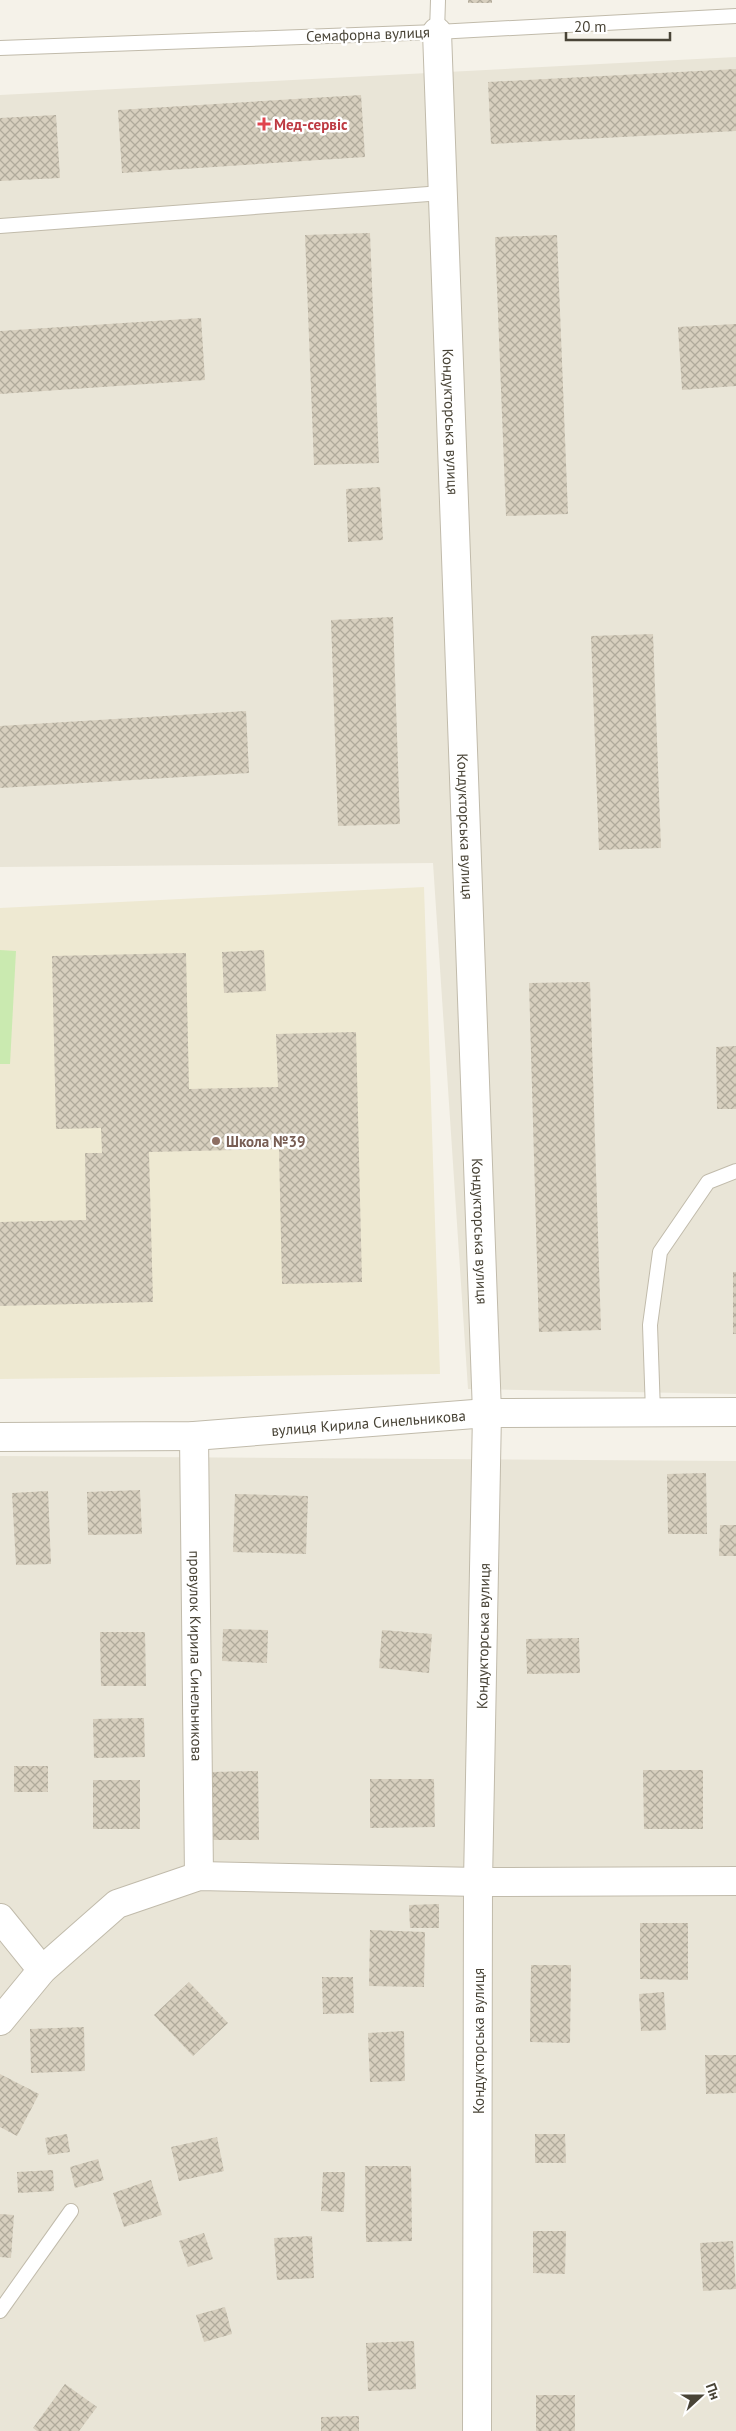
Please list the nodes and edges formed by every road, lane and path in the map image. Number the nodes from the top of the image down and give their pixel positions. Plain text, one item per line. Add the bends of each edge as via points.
1 (438, 0) edge
2 (736, 16) edge
3 (437, 32) junction
4 (0, 48) edge
5 (442, 193) junction
6 (0, 226) edge
7 (736, 1171) edge
8 (652, 1412) junction
9 (736, 1412) edge
10 (487, 1413) junction
11 (194, 1436) junction
12 (0, 1438) edge
13 (199, 1876) junction
14 (736, 1880) edge
15 (478, 1882) junction
16 (0, 1918) edge
17 (42, 1970) junction
18 (0, 2021) edge
19 (71, 2211) dead end
20 (0, 2311) edge
21 (477, 2431) edge

1 - 3 lane
2 - 3 lane, Семафорна вулиця
3 - 4 lane, Семафорна вулиця
3 - 5 street, Кондукторська вулиця
5 - 6 lane
5 - 10 street, Кондукторська вулиця
7 - 8 lane via 708,1182 660,1252 650,1325
8 - 9 street, вулиця Кирила Синельникова
8 - 10 street, вулиця Кирила Синельникова
10 - 11 street, вулиця Кирила Синельникова
10 - 15 street, Кондукторська вулиця
11 - 12 street, вулиця Кирила Синельникова
11 - 13 street, провулок Кирила Синельникова
13 - 15 street
13 - 17 street via 117,1904
14 - 15 street
15 - 21 street, Кондукторська вулиця
16 - 17 street
17 - 18 street
19 - 20 lane

